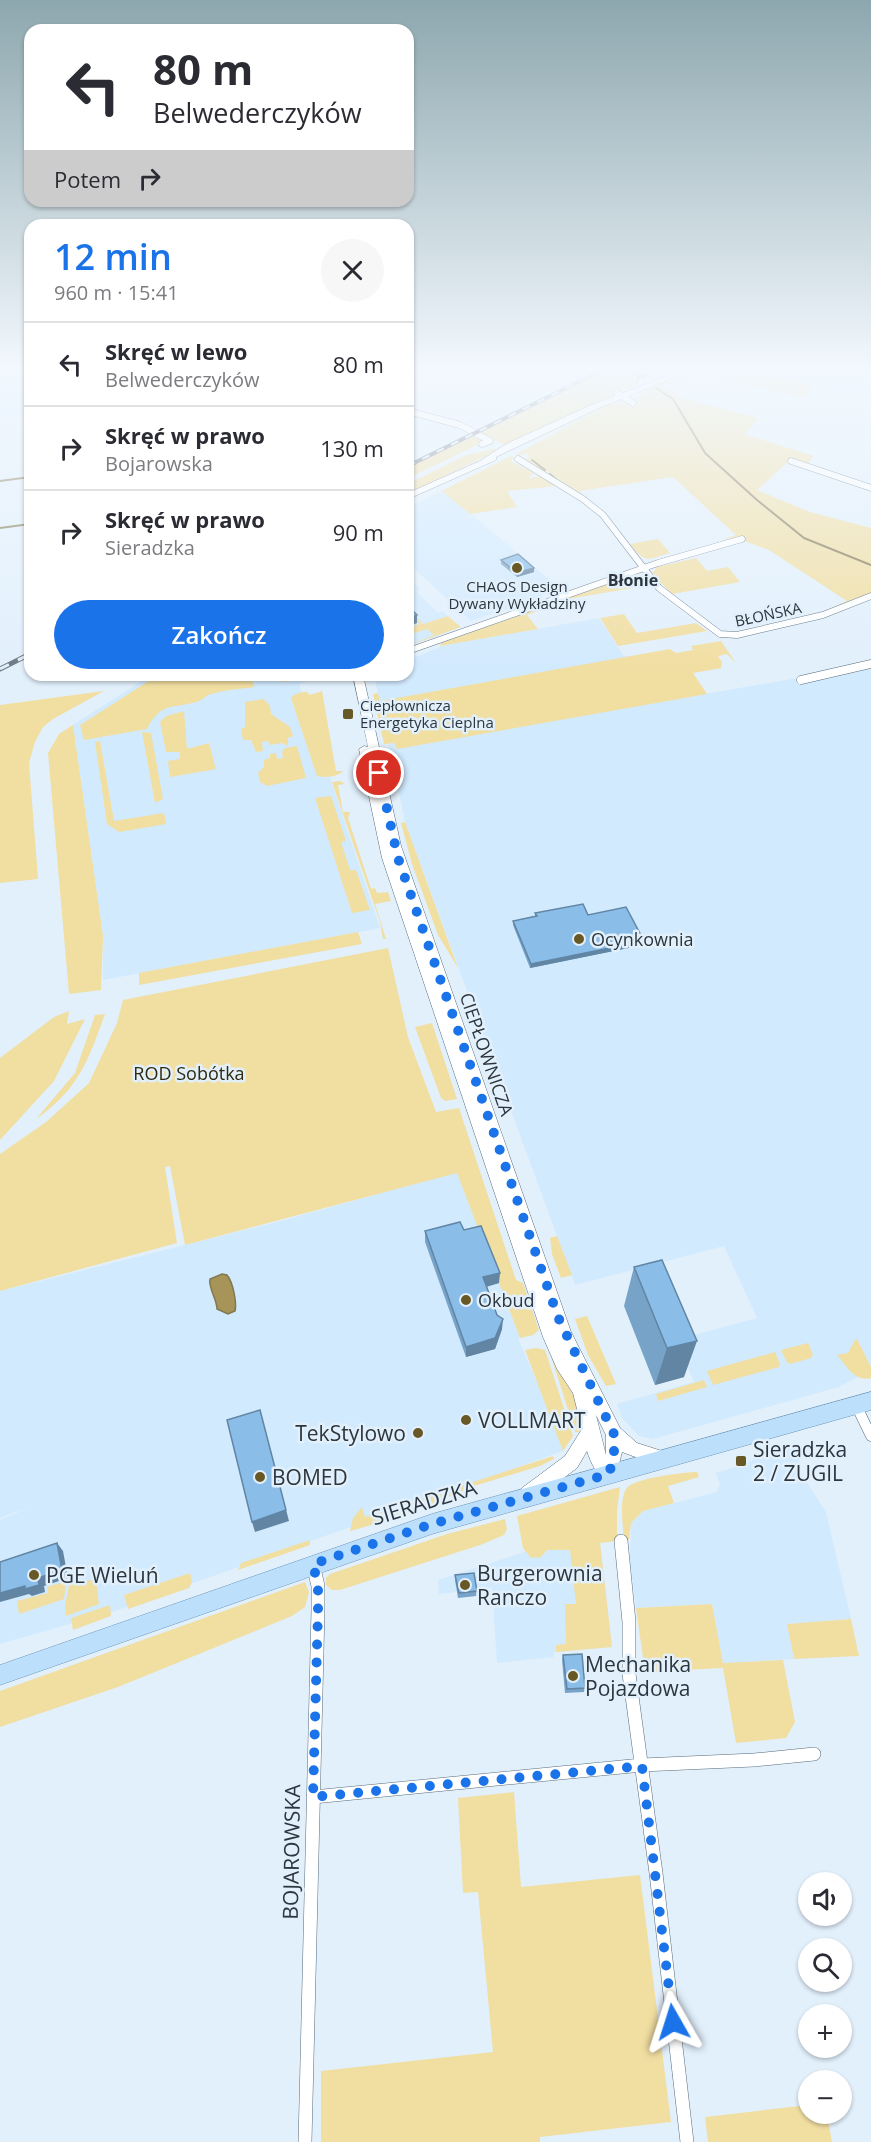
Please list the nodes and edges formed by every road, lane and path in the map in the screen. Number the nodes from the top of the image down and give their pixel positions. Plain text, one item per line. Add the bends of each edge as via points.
1 (464, 471) edge
2 (537, 471) edge
3 (819, 471) edge
4 (444, 481) junction
5 (871, 489) edge
6 (414, 494) edge
7 (414, 498) edge
8 (742, 539) dead end
9 (644, 568) junction
10 (871, 596) edge
11 (414, 649) edge
12 (871, 664) edge
13 (801, 680) dead end
14 (353, 681) edge
15 (354, 681) edge
16 (864, 1403) edge
17 (589, 1432) junction
18 (614, 1434) junction
19 (871, 1436) edge
20 (662, 1460) junction
21 (609, 1474) junction
22 (523, 1498) junction
23 (621, 1541) dead end
24 (313, 1564) junction
25 (0, 1675) edge
26 (814, 1754) dead end
27 (642, 1766) junction
28 (313, 1797) junction
29 (304, 2142) edge
30 (687, 2142) edge

1 - 4 main road
2 - 9 street, BŁOŃSKA via 603,515
3 - 5 street
4 - 6 main road
4 - 7 main road
8 - 9 street
9 - 10 street, BŁOŃSKA via 666,593 713,630 727,635 823,615
9 - 11 street
12 - 13 street
14 - 17 main road, CIEPŁOWNICZA via 390,864 551,1337 583,1398
15 - 18 main road, CIEPŁOWNICZA via 398,858 564,1334
16 - 19 street
16 - 20 main road, SIERADZKA
17 - 21 main road, CIEPŁOWNICZA via 596,1456
17 - 22 main road via 567,1466
18 - 20 main road, CIEPŁOWNICZA via 632,1449
18 - 21 main road
20 - 21 main road, SIERADZKA
21 - 22 main road, SIERADZKA
22 - 24 main road, SIERADZKA
23 - 27 street via 630,1674
24 - 25 main road, SIERADZKA
24 - 28 street, BOJAROWSKA via 318,1610
26 - 27 street
27 - 28 street
27 - 30 street
28 - 29 street, BOJAROWSKA

